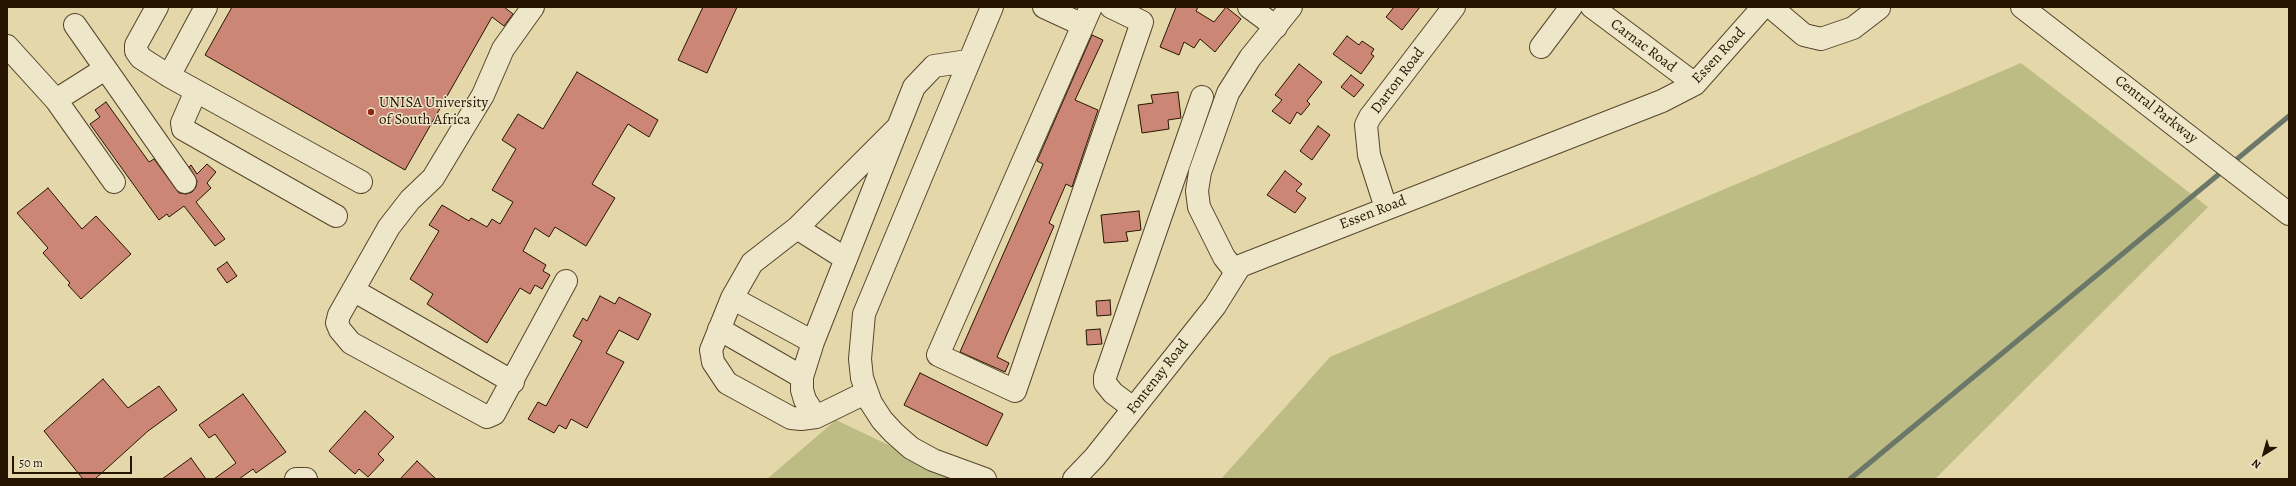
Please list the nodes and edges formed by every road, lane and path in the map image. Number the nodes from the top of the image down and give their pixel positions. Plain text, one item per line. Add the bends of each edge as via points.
1 (157, 7) edge
2 (206, 7) edge
3 (533, 7) edge
4 (992, 7) edge
5 (1044, 7) edge
6 (1111, 7) edge
7 (1249, 7) edge
8 (1291, 7) edge
9 (1454, 7) edge
10 (1571, 7) edge
11 (1592, 7) edge
12 (1763, 7) edge
13 (1771, 7) edge
14 (2022, 7) edge
15 (1879, 8) dead end
16 (1087, 16) edge
17 (75, 25) dead end
18 (1276, 27) junction
19 (7, 46) edge
20 (1541, 47) dead end
21 (968, 61) junction
22 (105, 69) junction
23 (169, 76) junction
24 (1695, 84) junction
25 (196, 92) junction
26 (1202, 96) dead end
27 (56, 100) junction
28 (898, 127) junction
29 (114, 182) dead end
30 (185, 182) dead end
31 (361, 182) dead end
32 (1386, 208) junction
33 (2289, 214) edge
34 (336, 216) dead end
35 (797, 228) junction
36 (846, 260) junction
37 (1235, 271) junction
38 (566, 281) dead end
39 (353, 290) junction
40 (732, 298) junction
41 (719, 329) junction
42 (813, 342) junction
43 (802, 377) junction
44 (513, 382) junction
45 (867, 392) junction
46 (1133, 408) junction
47 (816, 417) junction
48 (296, 479) edge
49 (306, 479) edge
50 (986, 479) edge
51 (1074, 479) edge

1 - 23 street via 136,45 136,50 141,58
2 - 23 street
3 - 39 street via 503,49 482,95 433,178 399,214
4 - 21 street
5 - 16 street
6 - 16 street via 1142,22 1015,391 938,355
7 - 18 street
8 - 18 street
9 - 32 street, Darton Road via 1366,125 1369,155
10 - 20 street
11 - 24 street, Carnac Road
12 - 24 street, Essen Road
13 - 15 street via 1804,35 1821,39 1853,28
14 - 33 street, Central Parkway
17 - 22 street
18 - 37 street via 1250,58 1228,93 1200,172 1197,198 1199,208 1224,257
19 - 27 street
21 - 28 street via 934,66 925,74 914,87
21 - 45 street via 864,314 860,359
22 - 27 street
22 - 30 street
23 - 25 street
24 - 32 street, Essen Road via 1662,101
25 - 31 street
25 - 34 street via 182,123 183,129
26 - 46 street via 1105,377 1105,383 1113,393
27 - 29 street
28 - 35 street
28 - 36 street
32 - 37 street, Essen Road via 1240,266
35 - 36 street
35 - 40 street via 752,263
36 - 42 street
37 - 46 street, Fontenay Road via 1215,306
38 - 44 street
39 - 44 street
39 - 44 street via 339,315 338,323 340,330 351,343 487,417 494,414
40 - 41 street
40 - 42 street
41 - 43 street
41 - 47 street via 711,350 713,362 727,383 790,418
42 - 43 street
43 - 47 street via 805,400
45 - 47 street
45 - 50 street via 882,420 911,448 933,460
46 - 51 street, Fontenay Road via 1095,458
48 - 49 street

